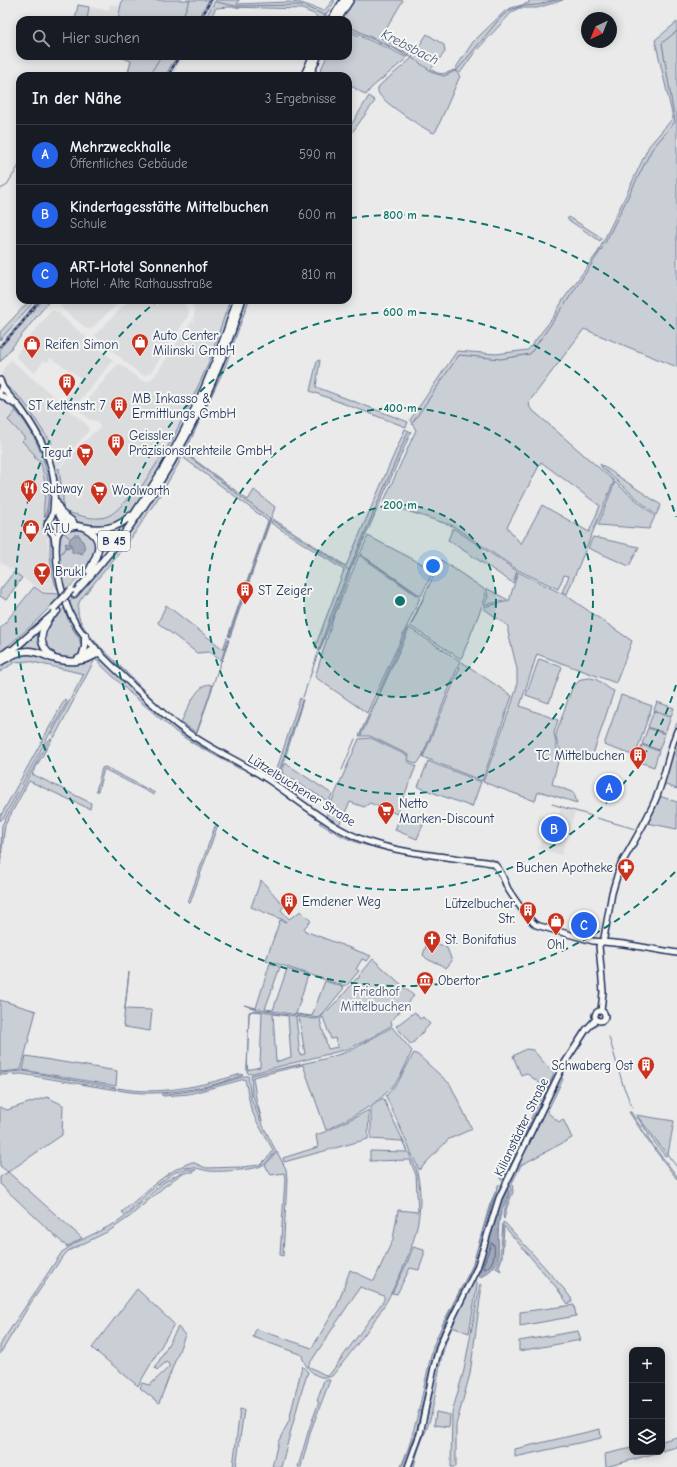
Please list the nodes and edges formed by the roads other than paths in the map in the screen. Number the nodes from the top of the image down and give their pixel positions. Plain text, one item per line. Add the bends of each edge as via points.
1 (344, 0) edge
2 (350, 0) edge
3 (337, 16) edge
4 (338, 16) edge
5 (311, 60) edge
6 (316, 60) edge
7 (306, 72) edge
8 (311, 72) edge
9 (236, 304) edge
10 (241, 304) edge
11 (0, 380) edge
12 (1, 389) edge
13 (0, 395) edge
14 (24, 412) junction
15 (55, 499) junction
16 (137, 509) junction
17 (51, 517) junction
18 (61, 524) junction
19 (79, 526) junction
20 (50, 530) junction
21 (56, 550) junction
22 (89, 572) junction
23 (72, 592) junction
24 (56, 609) junction
25 (84, 635) junction
26 (97, 650) junction
27 (0, 657) edge
28 (82, 657) junction
29 (58, 659) junction
30 (72, 661) junction
31 (0, 662) edge
32 (677, 731) edge
33 (602, 942) junction
34 (677, 953) edge
35 (408, 1467) edge

1 - 3 highway
2 - 4 highway
5 - 7 highway
6 - 8 highway
9 - 16 highway, B 45 via 217,358 194,411 175,448
10 - 23 highway, B 45 via 216,375 177,454 153,494 126,531 103,560
11 - 12 main road
12 - 14 main road
13 - 14 main road
14 - 15 main road via 40,437 47,454
15 - 17 main road
15 - 18 main road
15 - 19 highway via 59,510 66,518
16 - 19 highway via 114,527 100,529
16 - 22 highway, B 45
17 - 18 main road
17 - 20 main road via 47,523
18 - 19 highway
18 - 20 main road via 54,532
18 - 21 main road
19 - 22 highway via 93,534 98,544 97,556
20 - 21 main road via 54,536
21 - 25 main road, Lützelbuchener Straße via 63,592 73,618
22 - 23 highway, B 45
23 - 24 highway, B 45, bridge
24 - 27 highway, B 45
24 - 29 highway via 45,627 42,638 45,649
24 - 31 highway, B 45
25 - 26 main road, Lützelbuchener Straße
25 - 28 highway via 86,647
26 - 28 highway
26 - 30 highway via 85,660
26 - 33 main road, Lützelbuchener Straße via 185,731 254,770 347,832 398,849 494,864 510,892 536,925
28 - 30 highway
29 - 30 highway
29 - 31 highway via 26,651
32 - 33 main road via 653,807 617,874
33 - 34 main road
33 - 35 main road, Kilianstädter Straße via 599,946 603,995 601,1011 605,1015 604,1019 596,1019 588,1026 564,1064 496,1205 477,1268 440,1345 420,1434

